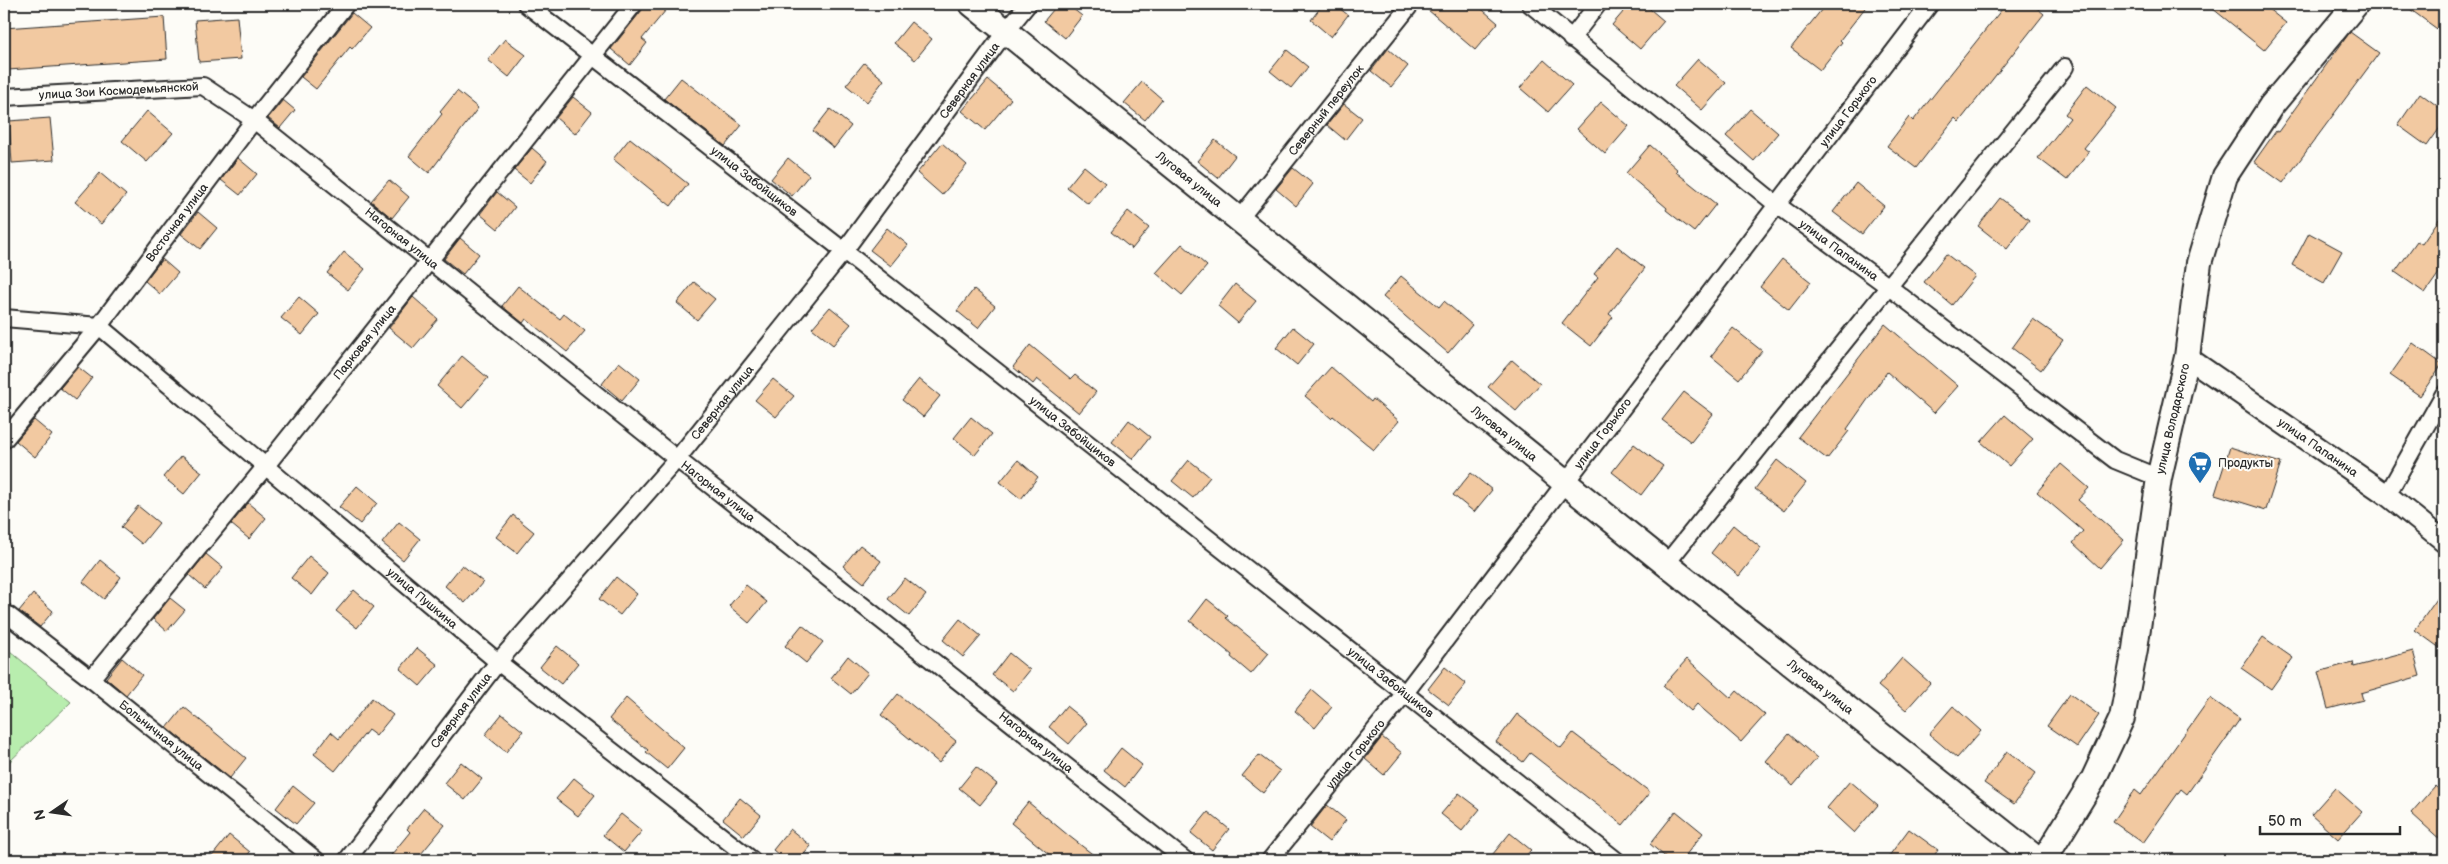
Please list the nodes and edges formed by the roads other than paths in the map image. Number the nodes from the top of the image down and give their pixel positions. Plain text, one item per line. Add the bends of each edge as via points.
1 (346, 4) edge
2 (526, 4) edge
3 (634, 4) edge
4 (972, 4) edge
5 (1028, 4) edge
6 (1412, 4) edge
7 (1530, 4) edge
8 (1598, 4) edge
9 (1930, 4) edge
10 (2356, 4) edge
11 (1006, 31) junction
12 (1571, 39) junction
13 (592, 55) junction
14 (2065, 67) dead end
15 (4, 97) edge
16 (254, 120) junction
17 (1776, 204) junction
18 (1240, 218) junction
19 (844, 251) junction
20 (429, 261) junction
21 (1889, 287) junction
22 (4, 318) edge
23 (99, 326) junction
24 (2187, 357) junction
25 (2444, 394) edge
26 (4, 440) edge
27 (677, 459) junction
28 (265, 467) junction
29 (2160, 478) junction
30 (1566, 482) junction
31 (2387, 495) junction
32 (2444, 541) edge
33 (1666, 564) junction
34 (4, 612) edge
35 (498, 662) junction
36 (91, 679) junction
37 (1405, 693) junction
38 (316, 860) edge
39 (347, 860) edge
40 (752, 860) edge
41 (1185, 860) edge
42 (1270, 860) edge
43 (1616, 860) edge
44 (2038, 860) edge
45 (2044, 860) edge

1 - 16 street, Восточная улица
2 - 13 street, улица Забойщиков
3 - 13 street, Парковая улица
4 - 11 main road, Луговая улица
5 - 11 street, Северная улица
6 - 18 street, Северный переулок
7 - 12 street, улица Папанина
8 - 12 street
9 - 17 street, улица Горького
10 - 24 main road, улица Володарского via 2271,106 2225,176 2199,264
11 - 18 main road, Луговая улица
11 - 19 street, Северная улица
12 - 17 street, улица Папанина
13 - 19 street, улица Забойщиков
13 - 20 street, Парковая улица
14 - 21 street
15 - 16 street, улица Зои Космодемьянской via 203,86
16 - 20 street, Нагорная улица
16 - 23 street, Восточная улица
17 - 21 street, улица Папанина
17 - 30 street, улица Горького
18 - 30 main road, Луговая улица
19 - 27 street, Северная улица
19 - 37 street, улица Забойщиков
20 - 27 street, Нагорная улица
20 - 28 street, Парковая улица
21 - 29 street, улица Папанина via 2115,460
21 - 33 street
22 - 23 street
23 - 26 street, Восточная улица
23 - 28 street, улица Пушкина
24 - 29 main road, улица Володарского
24 - 31 street, улица Папанина
25 - 31 street
27 - 35 street, Северная улица
27 - 41 street, Нагорная улица
28 - 35 street, улица Пушкина
28 - 36 street, Парковая улица
29 - 45 main road, улица Володарского via 2136,649 2122,718 2093,780
30 - 33 main road, Луговая улица
30 - 37 street, улица Горького
31 - 32 street, улица Папанина
33 - 44 main road, Луговая улица
34 - 36 street, Больничная улица
35 - 39 street, Северная улица
35 - 40 street, улица Пушкина
36 - 38 street, Больничная улица
37 - 42 street, улица Горького
37 - 43 street, улица Забойщиков

